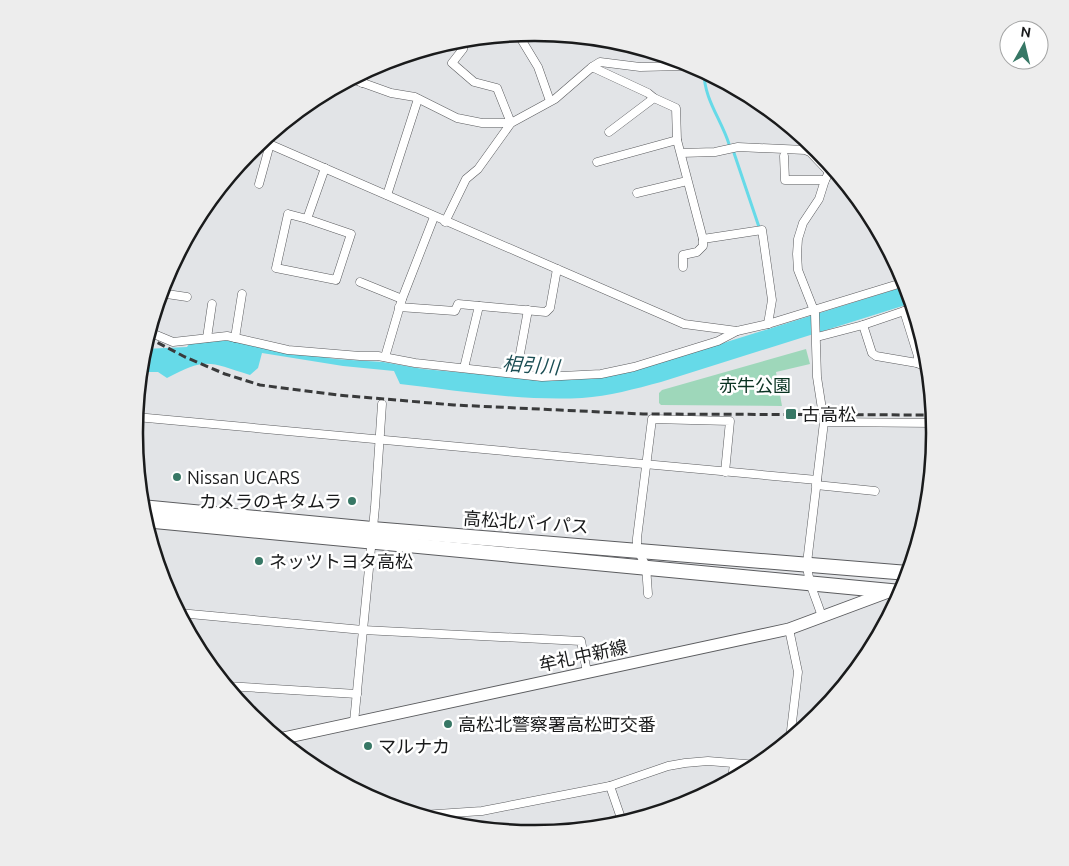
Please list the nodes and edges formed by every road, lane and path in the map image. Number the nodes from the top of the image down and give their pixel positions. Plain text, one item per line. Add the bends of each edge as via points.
1 (523, 41) edge
2 (463, 48) edge
3 (671, 66) edge
4 (592, 67) junction
5 (362, 83) edge
6 (418, 98) junction
7 (654, 98) junction
8 (550, 101) junction
9 (511, 123) junction
10 (609, 132) dead end
11 (677, 140) junction
12 (269, 144) edge
13 (265, 148) edge
14 (805, 150) edge
15 (681, 154) junction
16 (784, 156) dead end
17 (596, 162) dead end
18 (325, 168) junction
19 (828, 173) edge
20 (824, 180) junction
21 (687, 182) junction
22 (259, 184) dead end
23 (637, 193) dead end
24 (387, 196) junction
25 (434, 217) junction
26 (307, 220) junction
27 (445, 222) junction
28 (703, 239) junction
29 (683, 267) dead end
30 (557, 269) junction
31 (360, 282) dead end
32 (897, 285) edge
33 (169, 294) edge
34 (242, 294) dead end
35 (187, 297) dead end
36 (401, 303) junction
37 (212, 304) dead end
38 (479, 306) junction
39 (528, 310) junction
40 (814, 311) junction
41 (904, 312) joint
42 (768, 324) junction
43 (864, 325) junction
44 (737, 331) junction
45 (155, 335) edge
46 (817, 335) junction
47 (207, 338) junction
48 (235, 338) junction
49 (385, 358) junction
50 (519, 359) dead end
51 (917, 359) junction
52 (920, 361) edge
53 (464, 368) junction
54 (382, 404) dead end
55 (144, 418) edge
56 (824, 422) junction
57 (926, 423) edge
58 (380, 439) junction
59 (647, 464) junction
60 (725, 472) junction
61 (816, 482) junction
62 (875, 491) dead end
63 (150, 507) edge
64 (153, 521) edge
65 (372, 535) junction
66 (637, 549) junction
67 (807, 563) junction
68 (646, 566) junction
69 (900, 572) edge
70 (808, 582) junction
71 (892, 592) edge
72 (648, 594) dead end
73 (891, 594) edge
74 (187, 614) edge
75 (822, 617) junction
76 (789, 629) junction
77 (363, 630) junction
78 (587, 672) junction
79 (237, 687) edge
80 (357, 694) junction
81 (354, 722) junction
82 (791, 729) edge
83 (287, 737) edge
84 (734, 764) junction
85 (743, 764) edge
86 (733, 770) edge
87 (610, 786) junction
88 (444, 814) edge
89 (620, 815) edge

1 - 8 street via 538,67
2 - 9 street via 452,63 474,82 497,88
3 - 4 street via 640,67 600,62
4 - 7 street via 648,92
4 - 8 street
5 - 6 street
6 - 9 street via 457,118 482,123
6 - 24 street
7 - 10 street
7 - 11 street via 676,108
8 - 9 street
9 - 27 street via 478,170 466,179
11 - 15 street
11 - 17 street
12 - 18 street
13 - 22 street
14 - 15 street via 738,147
15 - 21 street
16 - 20 street via 785,180
18 - 24 street
18 - 26 street
19 - 20 street
20 - 40 street via 819,199 803,223 797,246 798,270
21 - 23 street
21 - 28 street
24 - 25 street
25 - 27 street
25 - 36 street
26 - 26 street via 288,214 276,268 336,280 351,234
27 - 30 street
28 - 29 street via 703,246 697,252 683,255
28 - 42 street via 762,230 772,300
30 - 39 street via 550,308 546,312
30 - 44 street via 684,324
31 - 36 street
32 - 40 street
33 - 35 street
34 - 48 street
36 - 38 street via 455,311 458,304
36 - 49 street
37 - 47 street
38 - 39 street
38 - 53 street
39 - 50 street
40 - 42 street
40 - 46 street
41 - 43 street
41 - 51 street
42 - 44 street
43 - 46 street
43 - 51 street via 872,353 876,356
44 - 53 street via 718,341 601,374 542,377
45 - 47 street via 173,342
46 - 56 street via 817,377
47 - 48 street
48 - 49 street via 288,350
49 - 53 street
51 - 52 street
54 - 58 street
55 - 58 street
56 - 57 street
56 - 61 street
58 - 59 street
58 - 65 street
59 - 60 street
59 - 60 street via 652,419 730,421
59 - 66 street
60 - 61 street
61 - 62 street
61 - 67 street
63 - 65 highway, 高松北バイパス
64 - 65 highway, 高松北バイパス
65 - 66 highway, 高松北バイパス
65 - 68 highway, 高松北バイパス
65 - 77 street
66 - 67 highway, 高松北バイパス
66 - 68 street
67 - 69 highway, 高松北バイパス
67 - 70 street
68 - 70 highway, 高松北バイパス
68 - 72 street
70 - 71 highway, 高松北バイパス
70 - 75 street
73 - 75 main road, 牟礼中新線
74 - 77 street
75 - 76 main road, 牟礼中新線
76 - 78 main road, 牟礼中新線
76 - 82 street via 798,672
77 - 78 street via 581,641
77 - 80 street
78 - 81 main road, 牟礼中新線
79 - 80 street
80 - 81 street
81 - 83 main road, 牟礼中新線
84 - 85 street
84 - 86 street
84 - 87 street via 685,763
87 - 88 street via 482,811
87 - 89 street

